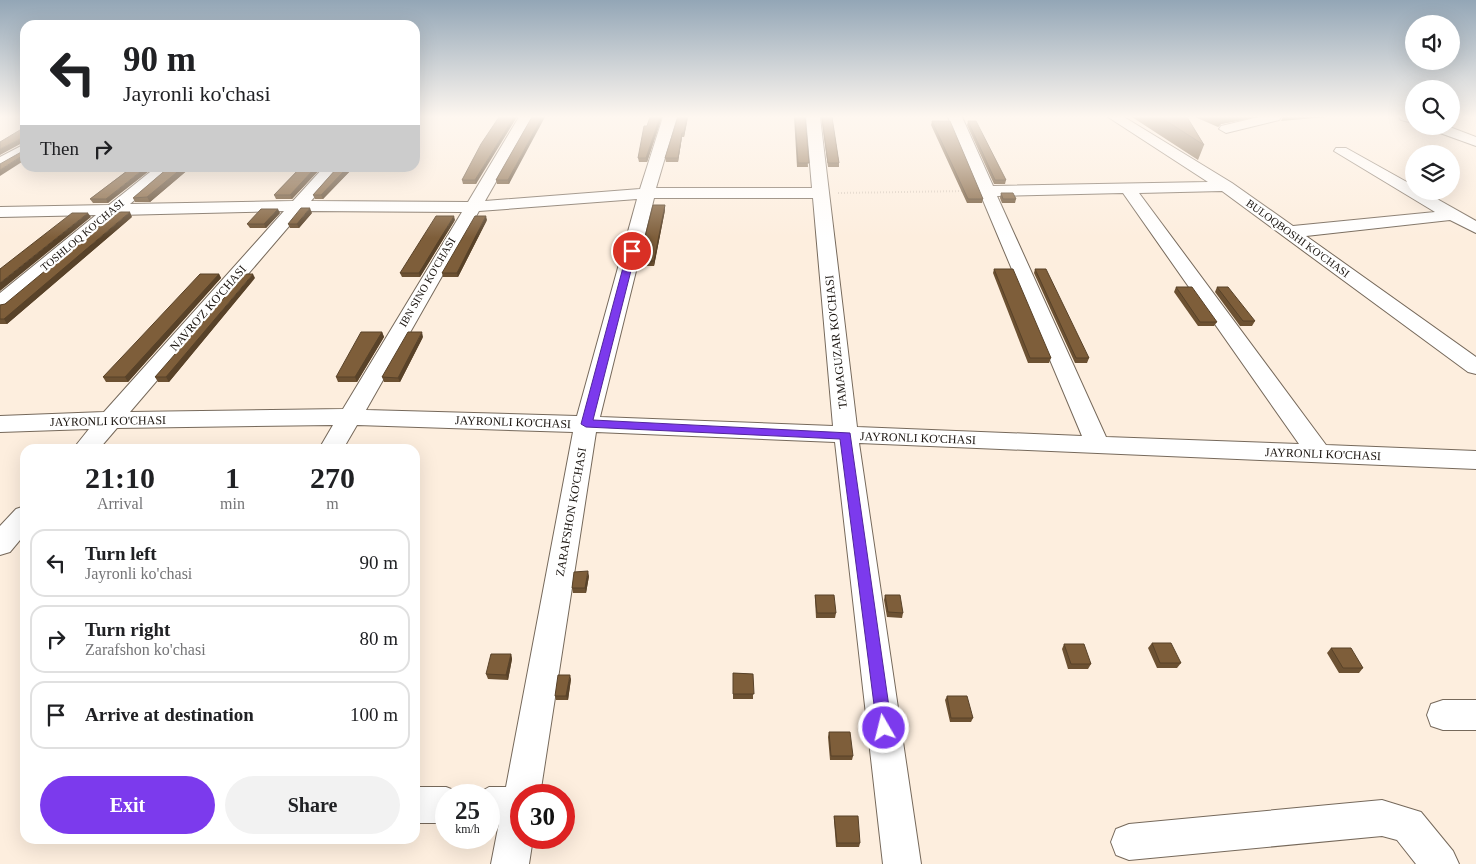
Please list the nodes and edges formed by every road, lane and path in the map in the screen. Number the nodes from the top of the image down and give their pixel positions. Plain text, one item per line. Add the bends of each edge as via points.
1 (501, 157) edge
2 (658, 157) edge
3 (817, 157) edge
4 (973, 157) edge
5 (1180, 157) edge
6 (1352, 157) edge
7 (159, 172) edge
8 (327, 172) edge
9 (1226, 186) junction
10 (1127, 188) junction
11 (988, 191) junction
12 (647, 193) junction
13 (820, 193) junction
14 (296, 206) junction
15 (471, 207) junction
16 (114, 209) junction
17 (0, 212) edge
18 (1453, 215) junction
19 (1476, 228) edge
20 (1290, 232) junction
21 (0, 303) edge
22 (1476, 367) edge
23 (349, 417) junction
24 (112, 420) junction
25 (0, 424) edge
26 (586, 424) junction
27 (846, 435) junction
28 (90, 444) edge
29 (334, 444) edge
30 (1098, 445) junction
31 (1319, 454) junction
32 (1476, 460) edge
33 (20, 522) edge
34 (0, 544) edge
35 (1443, 715) dead end
36 (1476, 715) edge
37 (516, 784) edge
38 (420, 805) edge
39 (435, 805) edge
40 (1129, 842) dead end
41 (511, 849) edge
42 (510, 864) edge
43 (902, 864) edge
44 (1440, 864) edge

1 - 15 street, IBN SINO KO'CHASI
2 - 12 street, ZARAFSHON KO'CHASI
3 - 13 street, TAMAGUZAR KO'CHASI
4 - 11 street
5 - 9 street, BULOQBOSHI KO'CHASI
6 - 18 street
7 - 16 street, TOSHLOQ KO'CHASI
8 - 14 street, NAVRO'Z KO'CHASI
9 - 10 street
9 - 20 street, BULOQBOSHI KO'CHASI
10 - 11 street
10 - 31 street
11 - 13 path
11 - 30 street
12 - 13 street
12 - 15 street
12 - 26 street, ZARAFSHON KO'CHASI
13 - 27 street, TAMAGUZAR KO'CHASI
14 - 15 street
14 - 16 street
14 - 24 street, NAVRO'Z KO'CHASI
15 - 23 street, IBN SINO KO'CHASI
16 - 17 street
16 - 21 street, TOSHLOQ KO'CHASI
18 - 19 street
18 - 20 street
20 - 22 street, BULOQBOSHI KO'CHASI
23 - 24 street, JAYRONLI KO'CHASI
23 - 26 street, JAYRONLI KO'CHASI
23 - 29 street, IBN SINO KO'CHASI
24 - 25 street, JAYRONLI KO'CHASI
24 - 28 street, NAVRO'Z KO'CHASI
26 - 27 street, JAYRONLI KO'CHASI
26 - 37 street, ZARAFSHON KO'CHASI
27 - 30 street, JAYRONLI KO'CHASI
27 - 43 street, TAMAGUZAR KO'CHASI
30 - 31 street, JAYRONLI KO'CHASI
31 - 32 street, JAYRONLI KO'CHASI
33 - 34 street
35 - 36 street
38 - 39 street
40 - 44 street via 1382,818 1408,825
41 - 42 street, ZARAFSHON KO'CHASI

